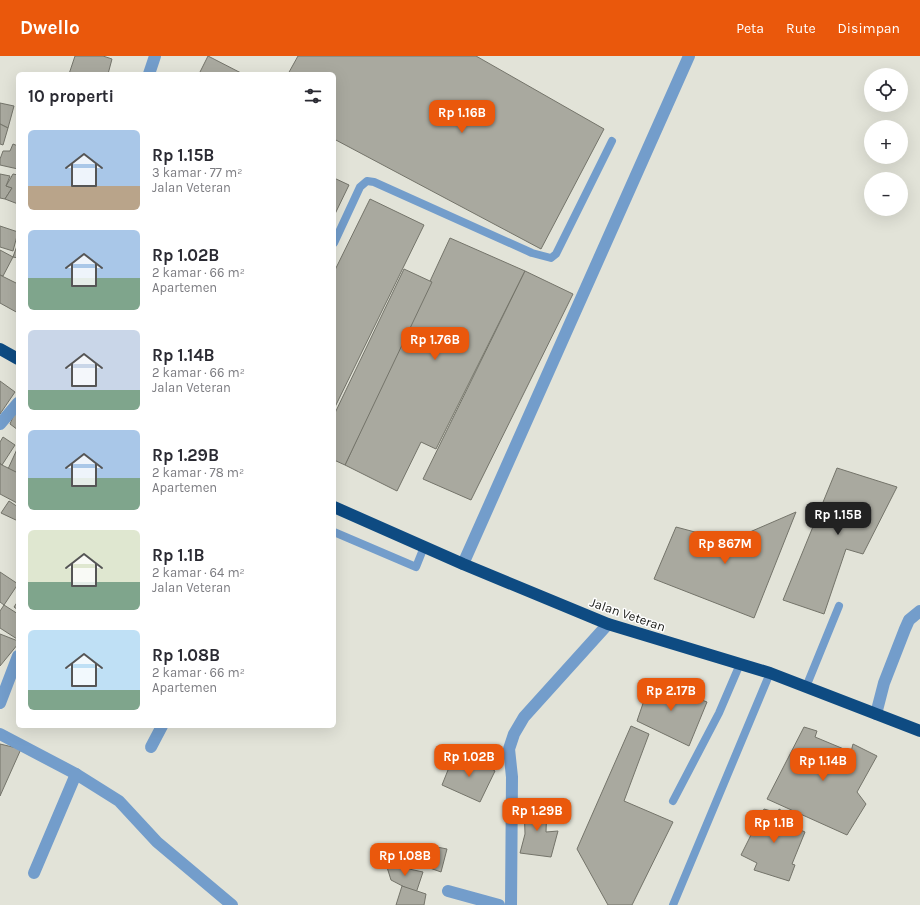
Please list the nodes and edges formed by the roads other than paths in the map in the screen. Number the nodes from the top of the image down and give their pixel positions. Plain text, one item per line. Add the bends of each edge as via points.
1 (155, 56) edge
2 (689, 56) edge
3 (150, 72) edge
4 (612, 141) dead end
5 (336, 239) edge
6 (0, 349) edge
7 (16, 358) edge
8 (16, 405) edge
9 (0, 424) edge
10 (336, 508) edge
11 (336, 533) edge
12 (424, 547) junction
13 (463, 564) junction
14 (839, 606) dead end
15 (920, 611) edge
16 (608, 624) junction
17 (16, 661) edge
18 (740, 664) junction
19 (770, 673) junction
20 (806, 687) junction
21 (0, 703) edge
22 (876, 714) junction
23 (161, 728) edge
24 (920, 731) edge
25 (0, 734) edge
26 (151, 747) dead end
27 (76, 774) junction
28 (673, 801) dead end
29 (34, 873) dead end
30 (448, 891) dead end
31 (232, 905) edge
32 (499, 905) edge
33 (512, 905) edge
34 (673, 905) edge

1 - 3 street
2 - 13 street
4 - 5 lane via 556,254 550,258 532,253 367,181 360,187
6 - 7 highway
8 - 9 street
10 - 12 highway, Jalan Veteran
11 - 12 lane via 416,567
12 - 13 highway, Jalan Veteran
13 - 16 highway, Jalan Veteran
14 - 20 lane
15 - 22 street via 909,620 905,629 884,683
16 - 18 highway, Jalan Veteran
16 - 33 street via 524,718 508,749 512,777
17 - 21 street
18 - 19 highway, Jalan Veteran
18 - 28 lane via 719,713
19 - 20 highway, Jalan Veteran
19 - 34 lane
20 - 22 highway, Jalan Veteran
22 - 24 highway, Jalan Veteran
23 - 26 street
25 - 27 street
27 - 29 street
27 - 31 street via 119,801 157,842
30 - 32 street

